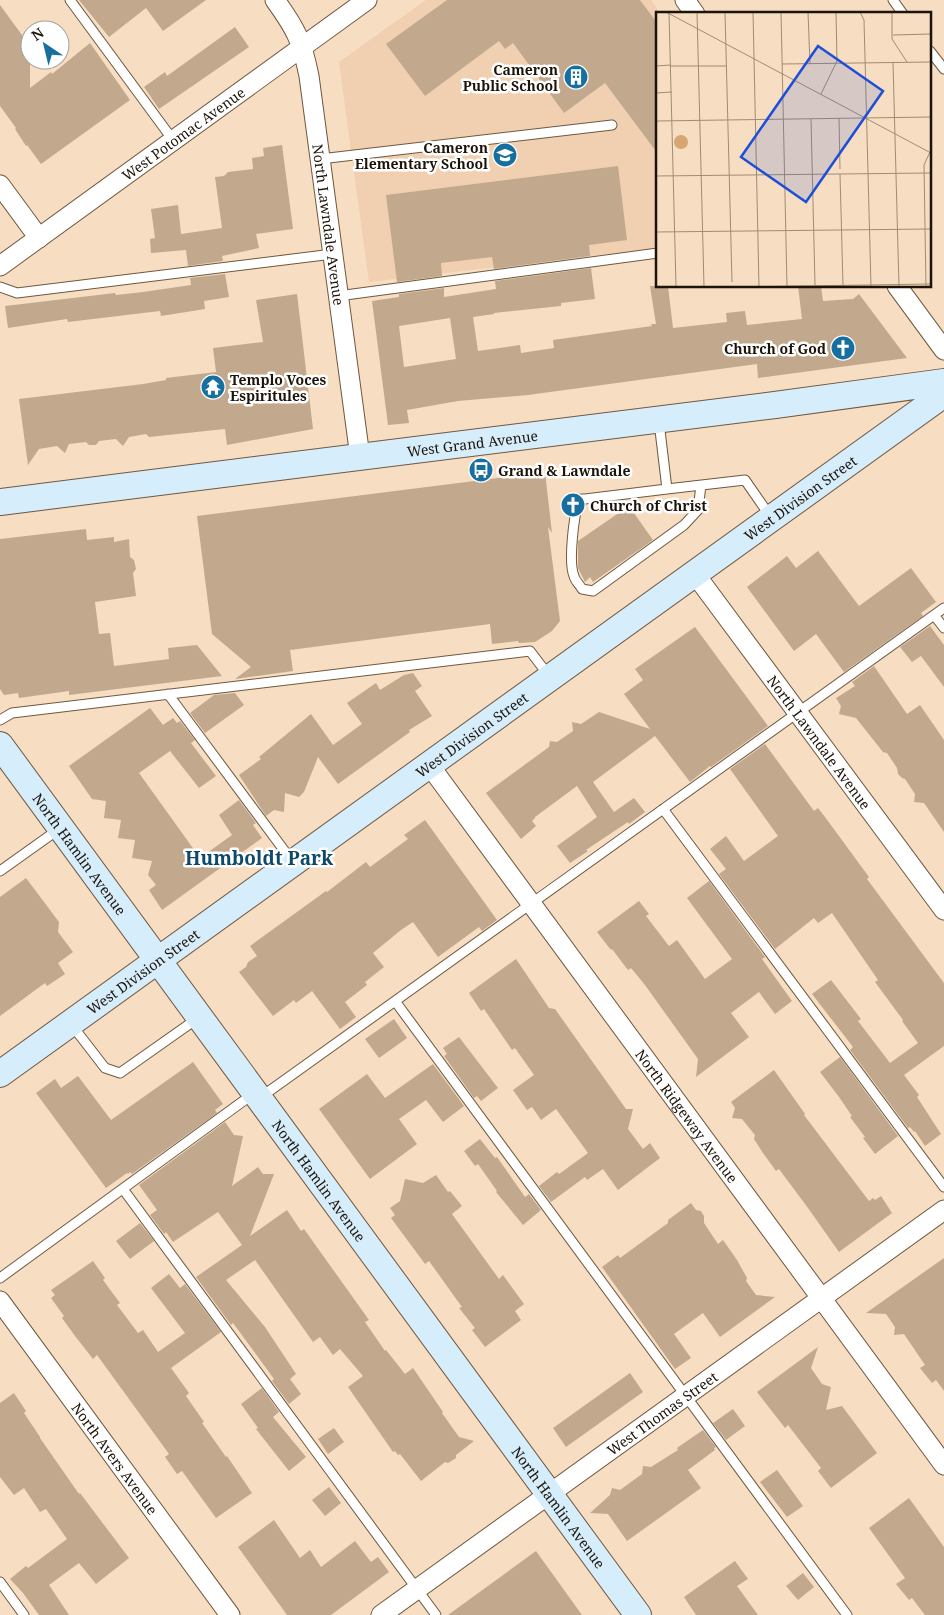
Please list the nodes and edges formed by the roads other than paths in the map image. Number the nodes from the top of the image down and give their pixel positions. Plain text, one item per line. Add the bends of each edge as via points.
1 (70, 0) edge
2 (275, 0) edge
3 (367, 0) edge
4 (685, 0) edge
5 (893, 0) edge
6 (694, 12) edge
7 (902, 12) edge
8 (303, 46) junction
9 (932, 53) edge
10 (944, 69) edge
11 (612, 125) dead end
12 (173, 140) junction
13 (320, 159) junction
14 (0, 185) edge
15 (39, 238) junction
16 (656, 253) edge
17 (333, 254) junction
18 (0, 266) edge
19 (0, 287) edge
20 (898, 288) edge
21 (338, 296) junction
22 (944, 350) edge
23 (944, 382) edge
24 (944, 394) edge
25 (659, 419) junction
26 (360, 457) junction
27 (701, 485) junction
28 (667, 489) junction
29 (0, 502) edge
30 (772, 519) junction
31 (695, 574) junction
32 (944, 608) edge
33 (934, 615) junction
34 (944, 628) edge
35 (551, 678) junction
36 (168, 694) junction
37 (798, 713) junction
38 (0, 720) edge
39 (0, 745) edge
40 (430, 766) junction
41 (663, 809) junction
42 (60, 828) junction
43 (294, 864) junction
44 (0, 871) edge
45 (531, 904) junction
46 (944, 910) edge
47 (158, 961) junction
48 (396, 1001) junction
49 (199, 1017) junction
50 (71, 1024) junction
51 (0, 1074) edge
52 (257, 1096) junction
53 (944, 1187) edge
54 (123, 1189) junction
55 (944, 1210) edge
56 (0, 1278) edge
57 (821, 1299) junction
58 (0, 1301) edge
59 (685, 1397) junction
60 (944, 1466) edge
61 (549, 1494) junction
62 (0, 1582) edge
63 (417, 1589) junction
64 (24, 1615) edge
65 (230, 1615) edge
66 (381, 1615) edge
67 (436, 1615) edge
68 (638, 1615) edge
69 (846, 1615) edge

1 - 12 lane
2 - 8 street, North Lawndale Avenue
3 - 8 street, West Potomac Avenue
4 - 6 street
5 - 7 lane
8 - 12 street, West Potomac Avenue
8 - 13 street, North Lawndale Avenue
9 - 10 lane
11 - 13 lane
12 - 15 street, West Potomac Avenue
13 - 17 street, North Lawndale Avenue
14 - 15 street
15 - 18 street, West Potomac Avenue
16 - 21 lane
17 - 19 lane via 17,293
17 - 21 street, North Lawndale Avenue
20 - 22 street
21 - 26 street, North Lawndale Avenue
23 - 25 main road, West Grand Avenue
24 - 30 main road, West Division Street
25 - 26 main road, West Grand Avenue
25 - 28 lane
26 - 29 main road, West Grand Avenue
27 - 28 lane
27 - 28 lane via 698,510 684,525 593,590 582,589 573,576 571,549 578,502
27 - 30 lane via 745,480
30 - 31 main road, West Division Street
31 - 35 main road, West Division Street
31 - 37 street, North Lawndale Avenue
32 - 33 lane
33 - 34 lane
33 - 37 lane
35 - 36 lane via 530,651
35 - 40 main road, West Division Street
36 - 38 lane via 12,713
36 - 43 lane
37 - 41 lane
37 - 46 street, North Lawndale Avenue
39 - 42 main road, North Hamlin Avenue
40 - 43 main road, West Division Street
40 - 45 street, North Ridgeway Avenue
41 - 45 lane
41 - 53 lane
42 - 44 lane
42 - 47 main road, North Hamlin Avenue
43 - 47 main road, West Division Street
45 - 48 lane
45 - 57 street, North Ridgeway Avenue
47 - 49 main road, North Hamlin Avenue
47 - 50 main road, West Division Street
48 - 52 lane
48 - 59 lane
49 - 50 lane via 120,1073 105,1068
49 - 52 main road, North Hamlin Avenue
50 - 51 main road, West Division Street
52 - 54 lane
52 - 61 main road, North Hamlin Avenue
54 - 56 lane
54 - 63 lane
55 - 57 street, West Thomas Street
57 - 59 street, West Thomas Street
57 - 60 street, North Ridgeway Avenue
58 - 65 street, North Avers Avenue
59 - 61 street, West Thomas Street
59 - 69 lane
61 - 63 street, West Thomas Street
61 - 68 main road, North Hamlin Avenue
62 - 64 lane
63 - 66 street, West Thomas Street
63 - 67 lane

